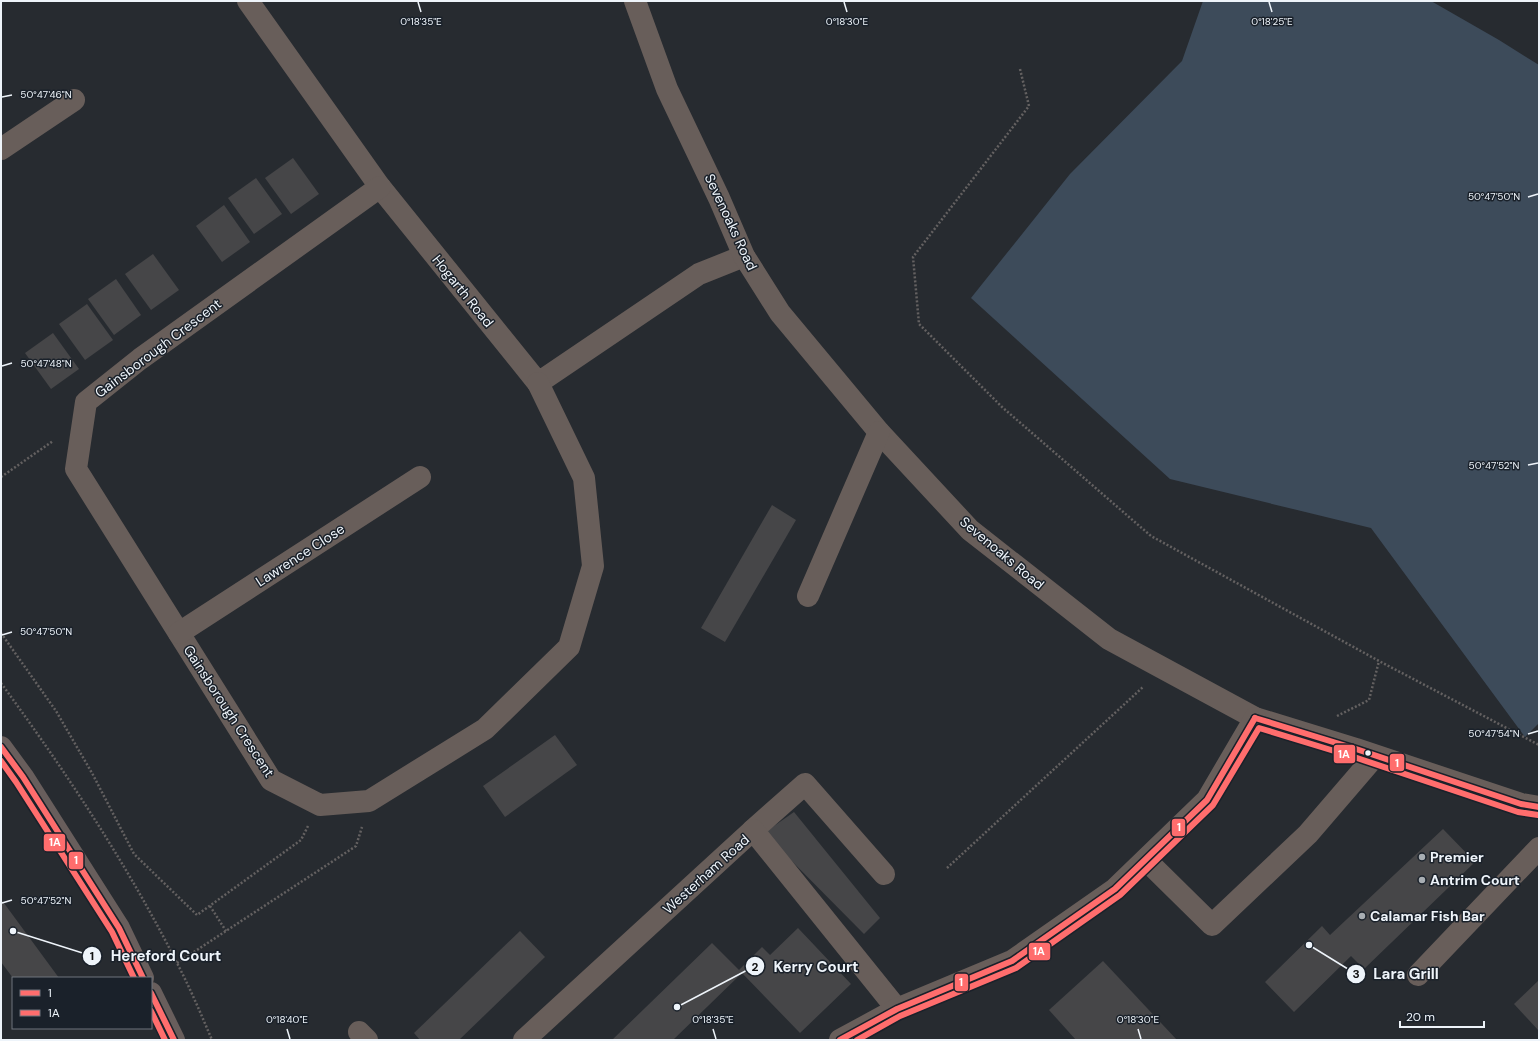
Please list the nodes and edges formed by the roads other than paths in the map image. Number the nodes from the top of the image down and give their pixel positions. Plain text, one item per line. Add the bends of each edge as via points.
1 (636, 1) edge
2 (258, 5) edge
3 (74, 100) dead end
4 (1, 149) edge
5 (380, 187) junction
6 (744, 256) junction
7 (538, 383) junction
8 (879, 432) junction
9 (420, 477) dead end
10 (808, 596) dead end
11 (179, 633) junction
12 (1255, 718) junction
13 (1, 747) edge
14 (1375, 756) junction
15 (1539, 807) edge
16 (753, 830) junction
17 (1539, 848) edge
18 (1146, 860) junction
19 (884, 874) dead end
20 (1418, 975) dead end
21 (144, 977) edge
22 (152, 995) edge
23 (897, 1009) junction
24 (174, 1040) edge
25 (524, 1040) edge
26 (840, 1040) edge

1 - 6 street, Sevenoaks Road via 667,89
2 - 5 street, Hogarth Road
3 - 4 street
5 - 7 street, Hogarth Road
5 - 11 street, Gainsborough Crescent via 140,359 86,402 76,469
6 - 7 street via 699,274
6 - 8 street, Sevenoaks Road via 780,313
7 - 11 street, Gainsborough Crescent via 584,478 593,566 569,647 485,729 369,801 320,805 271,780
8 - 10 street
8 - 12 street, Sevenoaks Road via 970,530 1109,639
9 - 11 street, Lawrence Close
12 - 14 street, Sevenoaks Road
12 - 18 street via 1207,800
13 - 21 main road via 23,777 119,928
14 - 15 street, Sevenoaks Road via 1522,804
14 - 18 street via 1308,834 1212,925
16 - 19 street via 805,784
16 - 23 street, Westerham Road
16 - 25 street, Westerham Road
17 - 20 street
18 - 23 street via 1115,889 1012,961
22 - 24 main road
23 - 26 street

